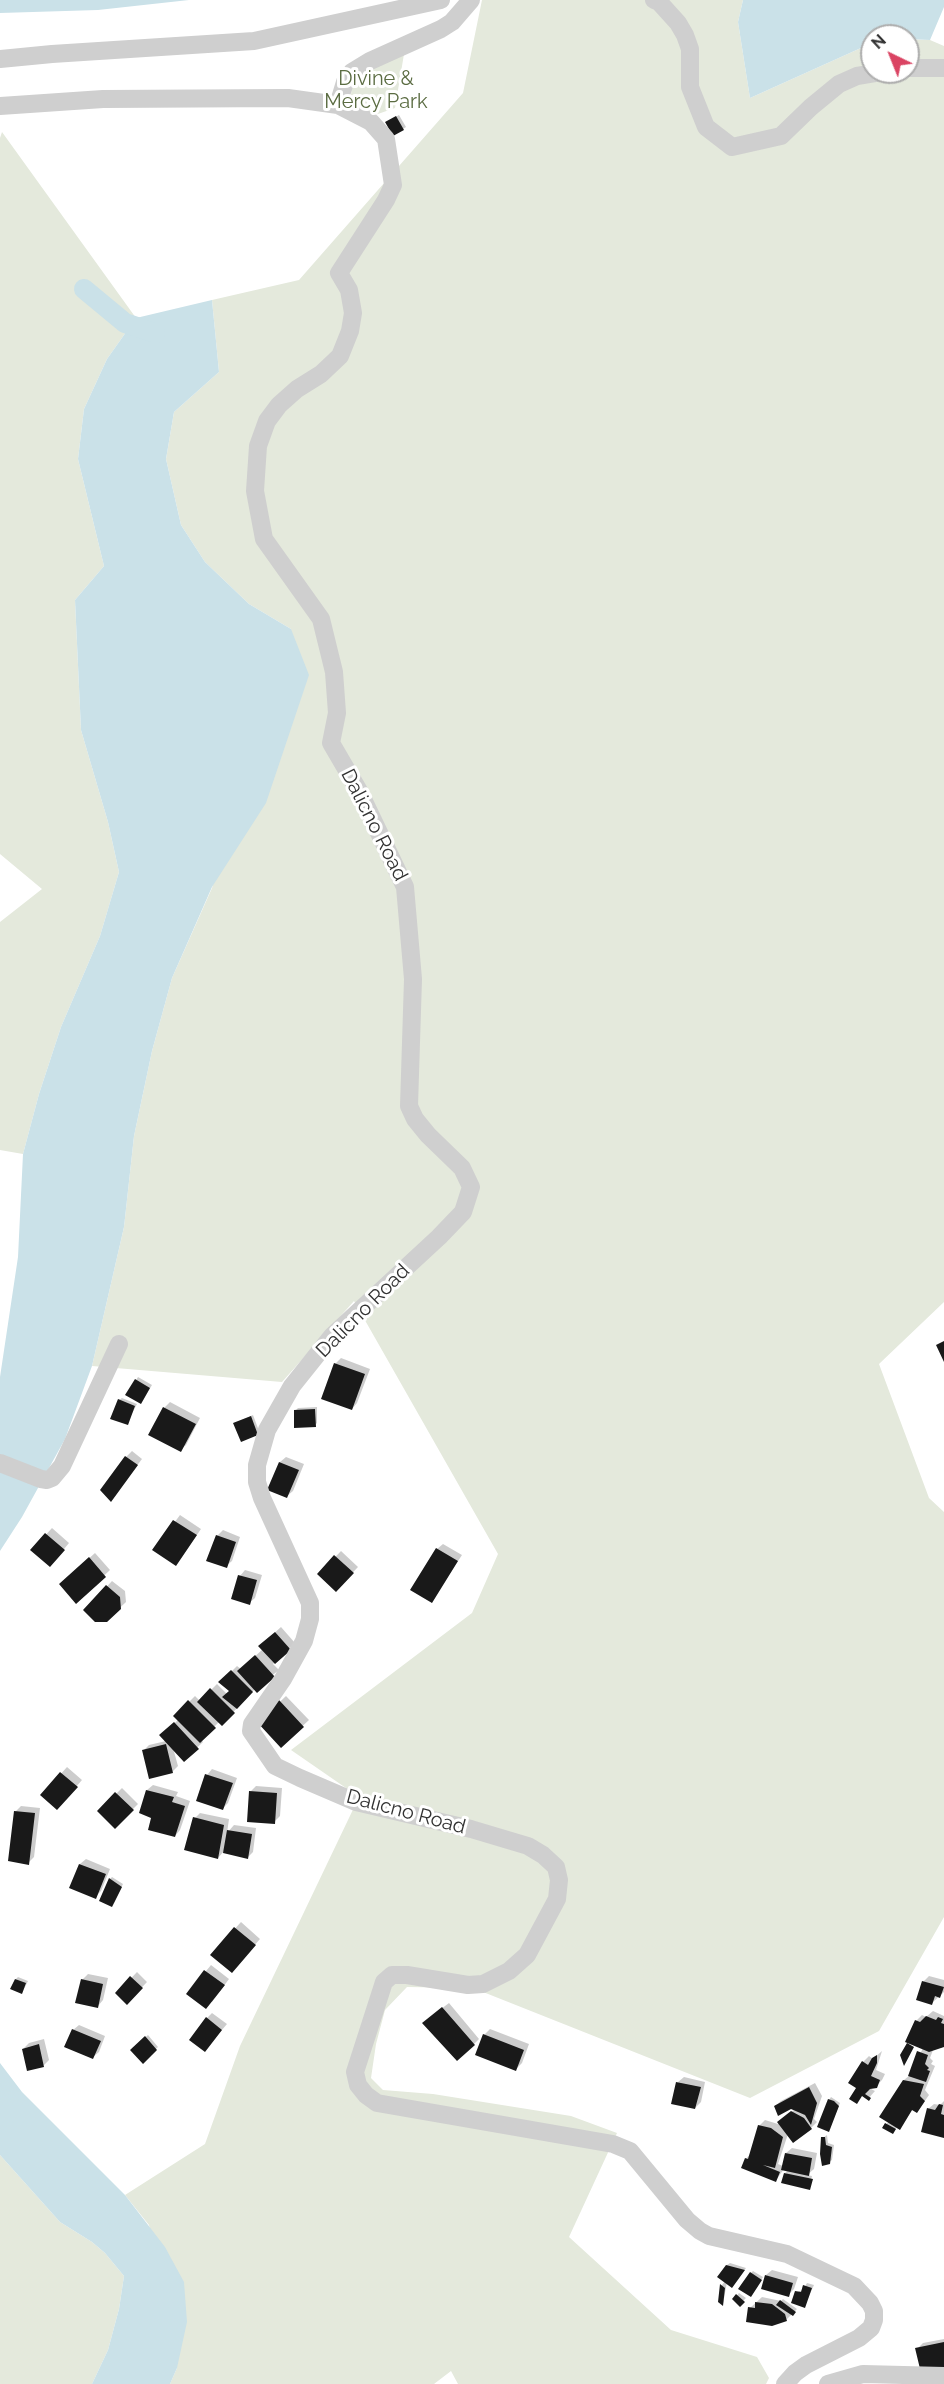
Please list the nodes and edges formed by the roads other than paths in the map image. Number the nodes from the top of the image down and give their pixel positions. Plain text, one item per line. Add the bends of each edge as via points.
1 (441, 0) edge
2 (471, 0) edge
3 (654, 0) edge
4 (0, 59) edge
5 (944, 68) edge
6 (920, 69) edge
7 (860, 76) edge
8 (338, 105) junction
9 (0, 106) edge
10 (119, 1344) dead end
11 (0, 1463) edge
12 (944, 2376) edge
13 (785, 2384) edge
14 (828, 2384) edge

1 - 4 street via 254,41
2 - 8 street via 441,29 352,72
3 - 7 street via 685,35 690,49 690,87 706,127 732,147 781,136 839,84
5 - 6 street
8 - 9 street via 288,98 103,99
8 - 13 street, Dalicno Road via 371,123 386,139 393,185 339,273 349,290 353,313 340,356 279,405 267,421 258,446 255,491 264,539 321,619 334,672 337,713 331,743 405,887 413,979 409,1106 428,1135 462,1168 471,1187 463,1212 439,1238 332,1336 292,1386 267,1430 257,1465 257,1482 310,1603 310,1619 304,1641 251,1731 275,1766 300,1778 356,1802 528,1846 556,1867 560,1880 557,1899 527,1955 509,1971 483,1984 407,1975 392,1976 384,1982 355,2072 358,2085 377,2103 613,2144 630,2151 700,2231 787,2254 854,2286 874,2311 871,2328 806,2365
10 - 11 street via 62,1466 52,1478 41,1479
12 - 14 street via 863,2374

